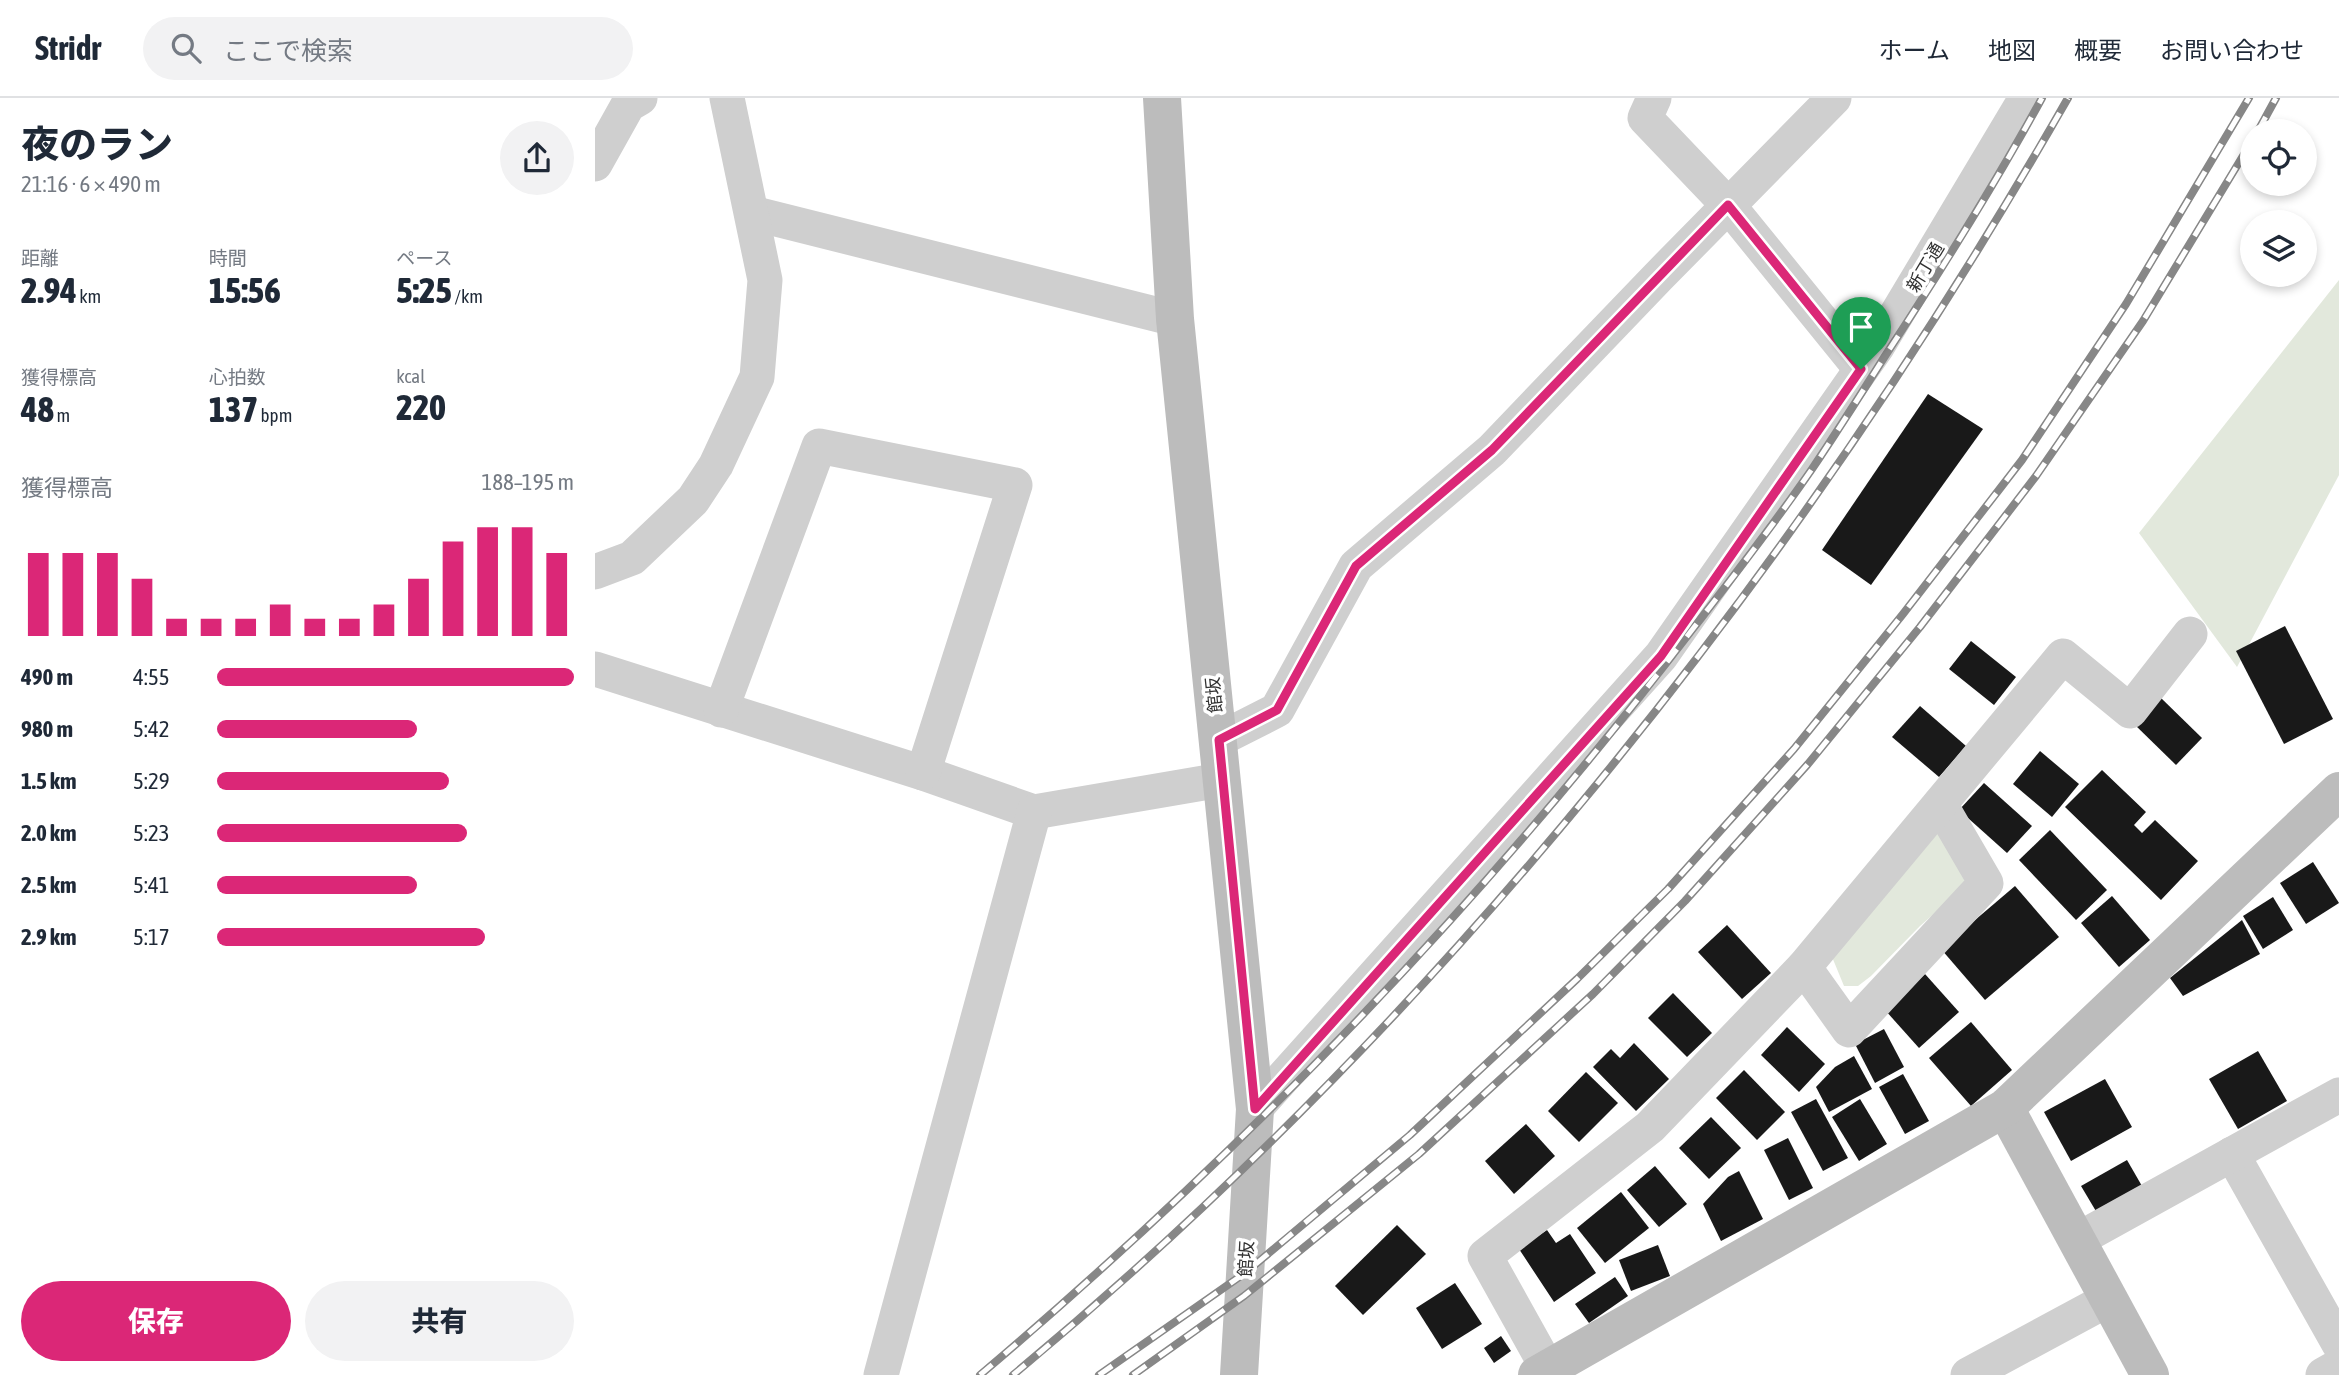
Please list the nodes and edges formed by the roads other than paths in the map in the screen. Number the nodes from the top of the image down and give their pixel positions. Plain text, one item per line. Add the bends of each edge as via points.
1 (640, 98) edge
2 (726, 98) edge
3 (1161, 98) edge
4 (1654, 98) edge
5 (1834, 98) edge
6 (2025, 98) edge
7 (595, 164) edge
8 (1728, 205) junction
9 (752, 213) junction
10 (1175, 319) junction
11 (1861, 369) junction
12 (595, 572) edge
13 (2190, 634) dead end
14 (595, 669) edge
15 (721, 710) junction
16 (1219, 740) junction
17 (923, 774) junction
18 (1221, 780) junction
19 (2339, 790) edge
20 (1940, 804) junction
21 (1034, 813) junction
22 (1804, 967) junction
23 (2339, 1096) edge
24 (2005, 1108) junction
25 (1255, 1109) junction
26 (2232, 1154) junction
27 (2077, 1240) junction
28 (2109, 1299) junction
29 (2339, 1344) edge
30 (2339, 1366) edge
31 (1542, 1372) edge
32 (881, 1375) edge
33 (1239, 1375) edge
34 (1968, 1375) edge
35 (2150, 1375) edge
36 (2323, 1375) edge

1 - 7 street via 628,105
2 - 9 street
3 - 10 street, 館坂
4 - 8 street via 1644,118
5 - 8 street
6 - 11 street, 新丁通
8 - 11 street
8 - 16 street via 1492,450 1356,566 1277,710
9 - 10 street
9 - 12 street via 765,280 757,377 716,465 693,499 632,558
10 - 16 street, 館坂
11 - 25 street, 新丁通 via 1661,656
13 - 20 street via 2130,711 2063,656
14 - 15 street
15 - 17 street
15 - 17 street via 819,446 1014,485
16 - 18 street, 館坂
17 - 21 street
18 - 21 street
18 - 25 street, 館坂
19 - 24 street
20 - 22 street
20 - 22 street via 1986,883 1849,1030
21 - 32 street
22 - 31 street via 1650,1127 1485,1256
23 - 26 street
24 - 27 street
24 - 31 street
25 - 33 street, 館坂
26 - 27 street
26 - 29 street
27 - 28 street
28 - 34 street
28 - 35 street
30 - 36 street

